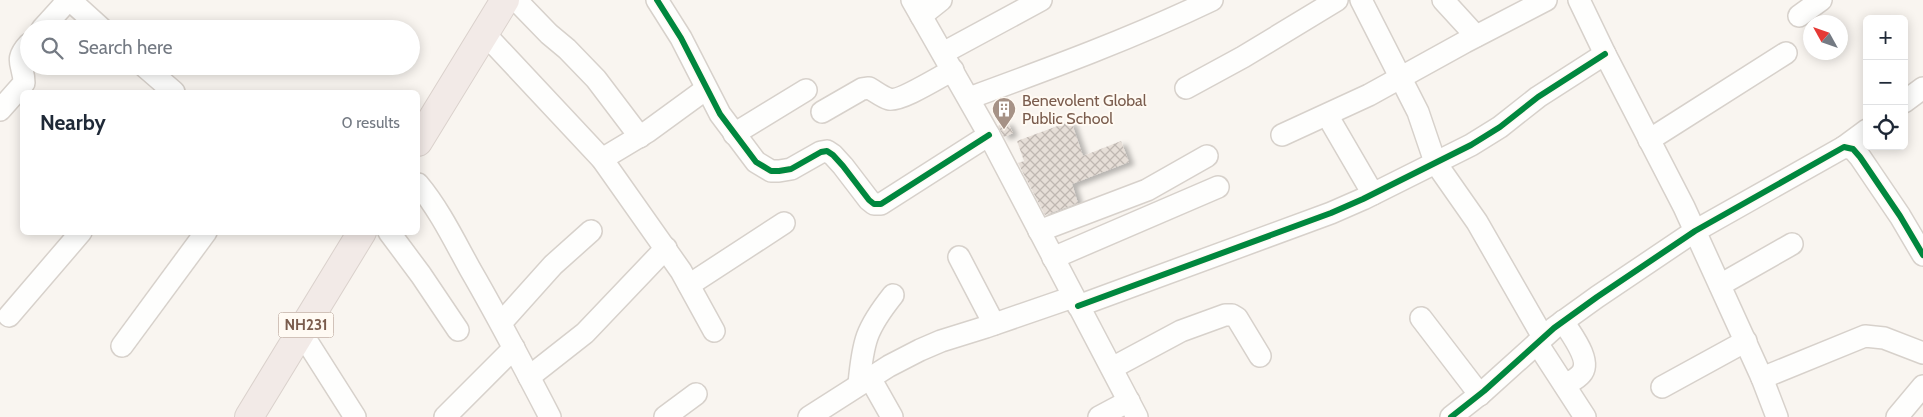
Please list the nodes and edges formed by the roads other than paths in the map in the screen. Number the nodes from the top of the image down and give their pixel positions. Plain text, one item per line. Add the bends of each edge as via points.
1 (66, 0) edge
2 (70, 0) edge
3 (504, 0) edge
4 (516, 0) edge
5 (941, 0) edge
6 (1040, 0) edge
7 (1212, 0) edge
8 (1337, 0) edge
9 (1361, 0) edge
10 (1443, 0) edge
11 (1546, 0) edge
12 (1579, 0) edge
13 (1821, 0) edge
14 (663, 3) edge
15 (917, 8) edge
16 (1799, 16) dead end
17 (50, 20) edge
18 (92, 20) edge
19 (484, 33) junction
20 (1476, 36) junction
21 (1786, 53) dead end
22 (1605, 54) junction
23 (948, 62) junction
24 (24, 75) edge
25 (154, 75) edge
26 (1401, 76) junction
27 (706, 88) junction
28 (1186, 88) dead end
29 (1923, 88) edge
30 (172, 90) edge
31 (806, 90) dead end
32 (969, 98) junction
33 (1908, 99) edge
34 (0, 110) edge
35 (822, 112) dead end
36 (1328, 115) junction
37 (1863, 133) edge
38 (734, 134) junction
39 (989, 134) junction
40 (1282, 135) dead end
41 (640, 137) junction
42 (420, 139) edge
43 (1649, 140) junction
44 (1844, 147) junction
45 (1207, 156) dead end
46 (602, 159) junction
47 (1435, 162) junction
48 (420, 186) edge
49 (1218, 187) dead end
50 (1373, 194) junction
51 (784, 223) dead end
52 (1039, 231) junction
53 (1695, 231) junction
54 (591, 232) dead end
55 (78, 235) edge
56 (204, 235) edge
57 (360, 235) edge
58 (391, 235) edge
59 (1792, 244) dead end
60 (666, 248) junction
61 (1923, 255) edge
62 (958, 257) dead end
63 (1053, 258) junction
64 (1720, 284) junction
65 (689, 285) junction
66 (892, 294) dead end
67 (1075, 301) junction
68 (9, 316) dead end
69 (1421, 318) dead end
70 (1563, 321) junction
71 (501, 323) junction
72 (994, 324) junction
73 (458, 330) dead end
74 (714, 330) dead end
75 (301, 332) junction
76 (1540, 340) junction
77 (1746, 341) junction
78 (122, 346) dead end
79 (514, 348) junction
80 (1923, 353) edge
81 (1260, 356) dead end
82 (1112, 368) junction
83 (529, 377) junction
84 (1762, 378) junction
85 (865, 381) junction
86 (1565, 385) junction
87 (1923, 386) edge
88 (1662, 387) dead end
89 (696, 394) dead end
90 (1480, 395) junction
91 (1133, 409) edge
92 (254, 415) edge
93 (1582, 416) edge
94 (355, 417) edge
95 (445, 417) edge
96 (550, 417) edge
97 (665, 417) edge
98 (809, 417) edge
99 (892, 417) edge
100 (1099, 417) edge
101 (1452, 417) edge
102 (1776, 417) edge
103 (1897, 417) edge

1 - 17 street
2 - 18 street
3 - 19 highway
4 - 41 street via 596,79
5 - 15 street
6 - 23 street
7 - 32 street via 1160,25
8 - 28 street
9 - 26 street
10 - 20 street
11 - 20 street
12 - 22 street
13 - 16 street
14 - 27 street
15 - 23 street
19 - 42 highway
19 - 46 street
20 - 26 street
21 - 43 street
22 - 43 street
22 - 47 street via 1538,97 1492,132
23 - 32 street
23 - 35 street via 906,95 888,99 869,88 862,89
24 - 34 street via 24,83
25 - 30 street
26 - 36 street
26 - 47 street via 1418,112
27 - 38 street
27 - 41 street
29 - 33 street
31 - 38 street
32 - 39 street
36 - 40 street
36 - 50 street
37 - 44 street
38 - 39 street via 756,162 771,171 791,168 827,151 874,204 880,204
39 - 52 street
41 - 46 street
43 - 53 street
44 - 53 street
44 - 61 street via 1853,149 1860,157
45 - 52 street via 1147,190
46 - 60 street
47 - 50 street
47 - 76 street via 1477,222
48 - 71 street via 448,228
49 - 63 street
50 - 67 street via 1331,213
51 - 65 street
52 - 63 street
53 - 64 street
53 - 70 street
54 - 71 street via 553,265
55 - 68 street
56 - 78 street
57 - 75 highway, NH231
58 - 73 street
59 - 64 street
60 - 65 street
60 - 83 street via 585,333
62 - 72 street
63 - 67 street
64 - 77 street
65 - 74 street
66 - 85 street via 864,342
67 - 72 street
67 - 82 street
69 - 90 street
70 - 76 street
70 - 86 street via 1585,362 1581,374
71 - 79 street
72 - 85 street via 941,341
75 - 92 highway, NH231
75 - 94 street
76 - 86 street
76 - 90 street
77 - 84 street
77 - 88 street
79 - 83 street
79 - 95 street
80 - 84 street via 1884,338 1865,336
81 - 82 street via 1237,318 1225,315 1181,330
82 - 91 street
83 - 96 street
84 - 102 street
85 - 98 street
85 - 99 street
86 - 93 street
87 - 103 street
89 - 97 street
90 - 101 street
91 - 100 street

